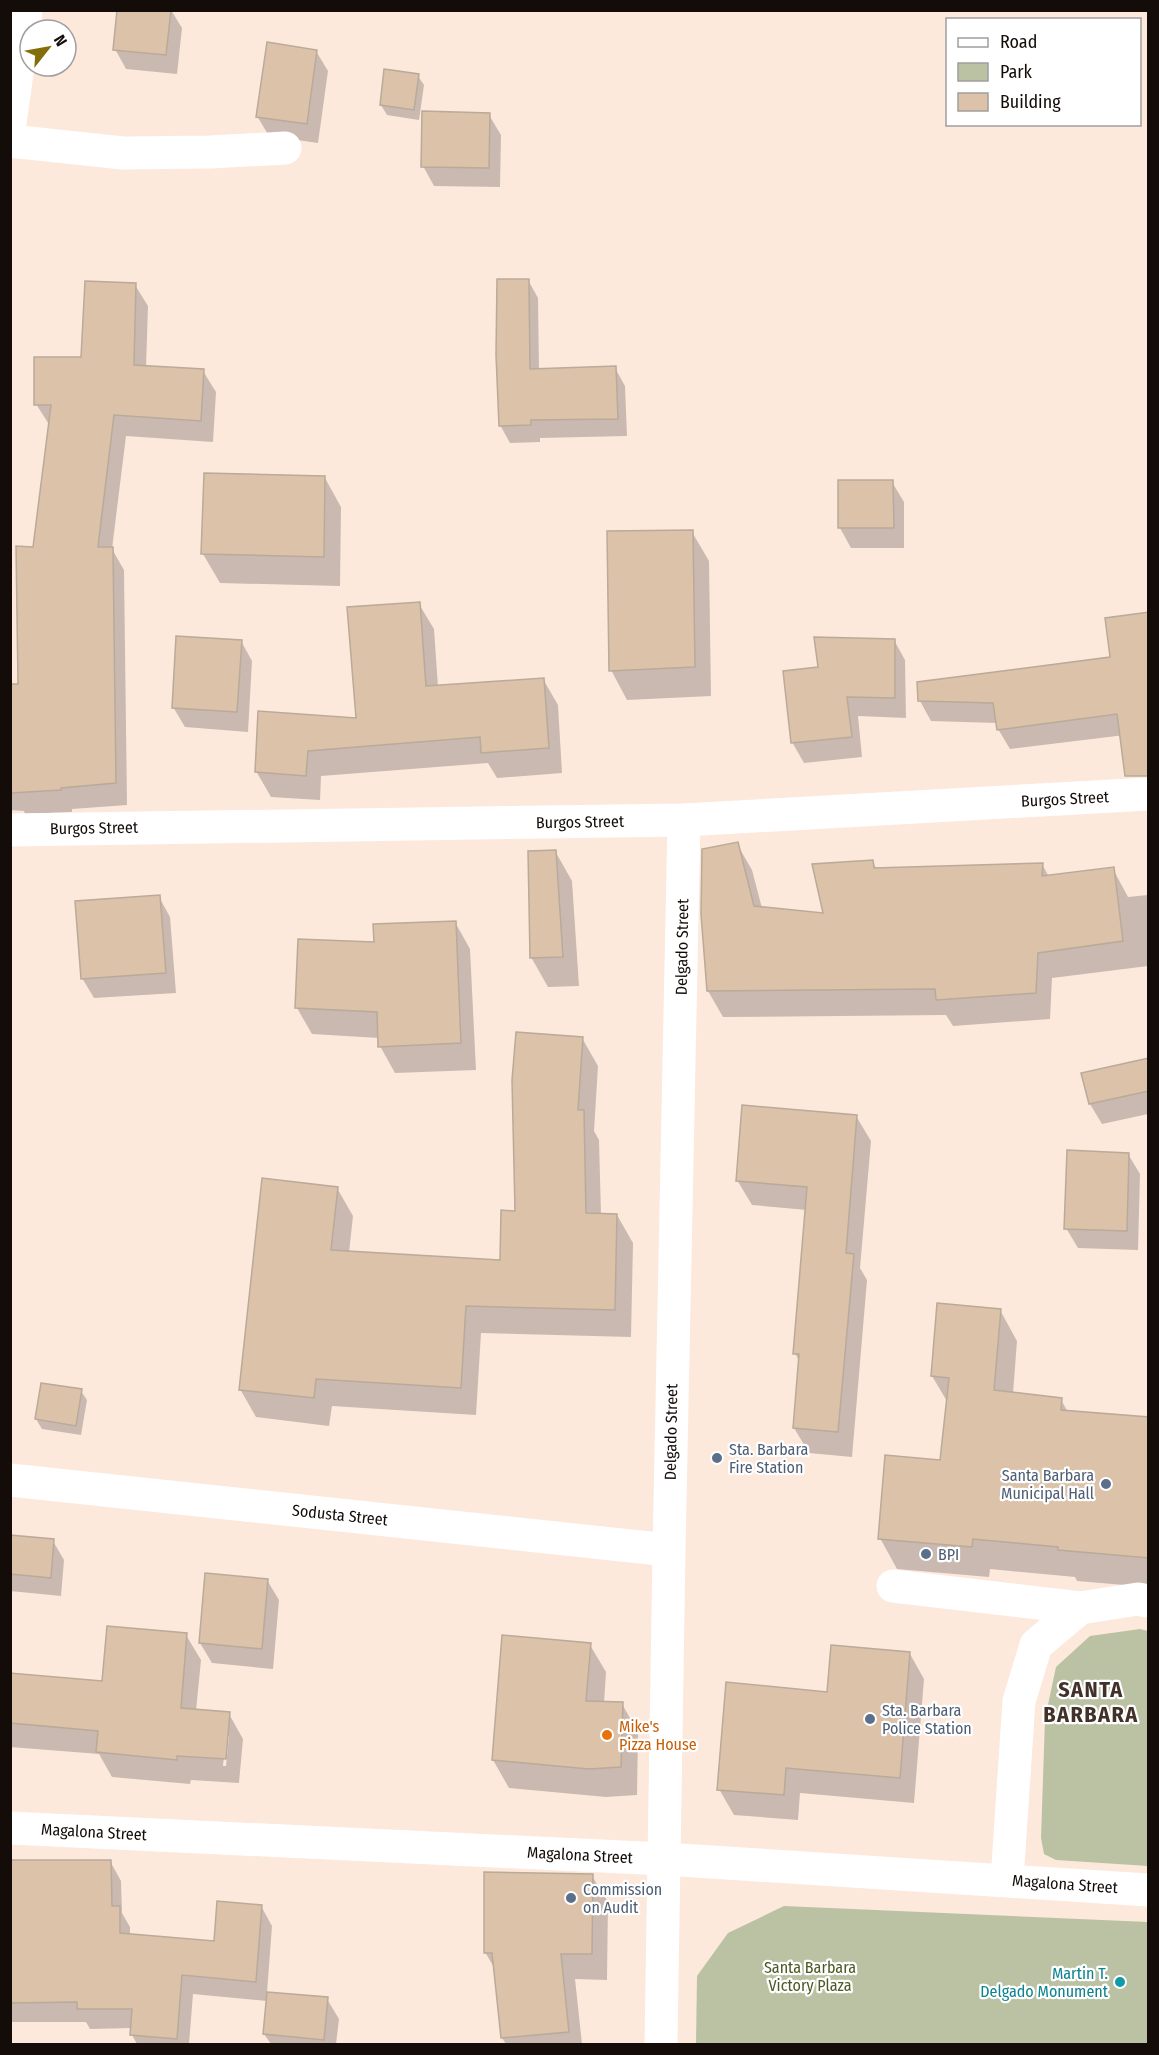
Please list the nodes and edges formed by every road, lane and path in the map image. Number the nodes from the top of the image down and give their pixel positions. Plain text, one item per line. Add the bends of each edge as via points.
1 (26, 10) edge
2 (10, 123) edge
3 (10, 141) edge
4 (285, 148) dead end
5 (1149, 794) edge
6 (684, 820) junction
7 (10, 830) edge
8 (10, 1480) edge
9 (669, 1550) junction
10 (893, 1586) dead end
11 (1149, 1601) edge
12 (1080, 1608) junction
13 (10, 1828) edge
14 (664, 1859) junction
15 (1007, 1880) junction
16 (1149, 1890) edge
17 (661, 2044) edge

1 - 2 street
3 - 4 street via 123,153
5 - 6 street, Burgos Street
6 - 7 street, Burgos Street
6 - 9 street, Delgado Street
8 - 9 street, Sodusta Street
9 - 14 street, Delgado Street
10 - 12 street
11 - 12 street via 1138,1599
12 - 15 street via 1036,1645 1019,1701
13 - 14 street, Magalona Street
14 - 15 street, Magalona Street
14 - 17 street, Delgado Street
15 - 16 street, Magalona Street

